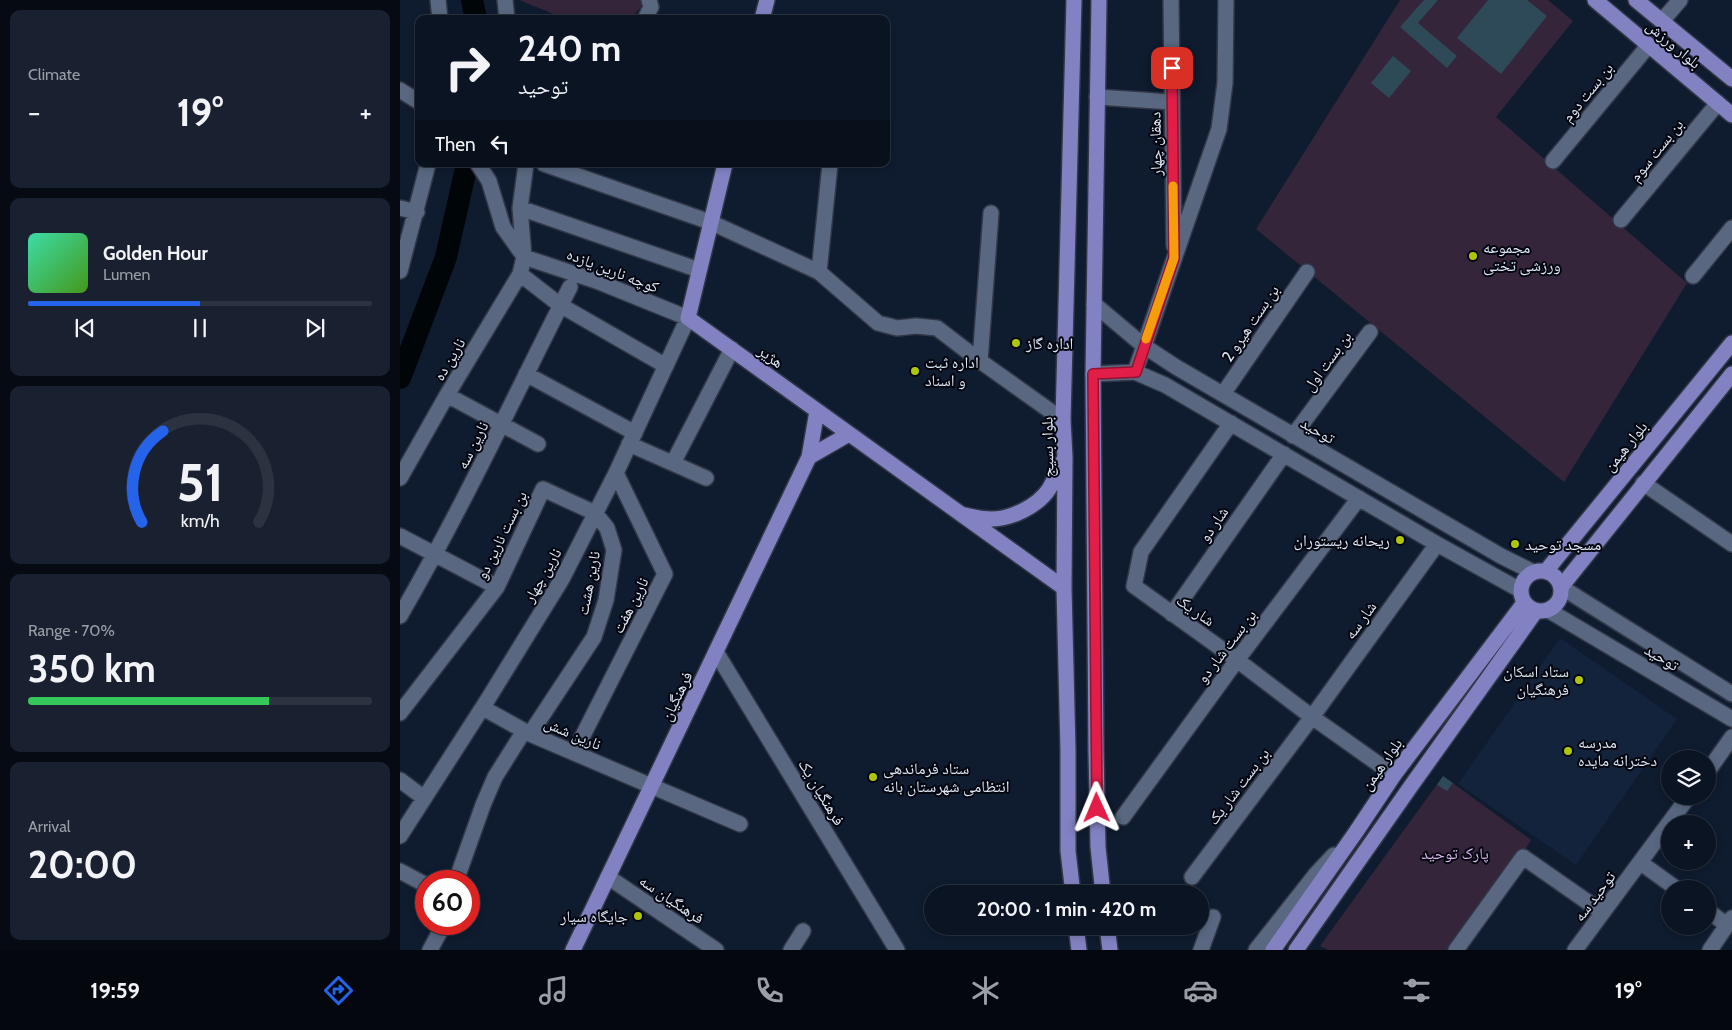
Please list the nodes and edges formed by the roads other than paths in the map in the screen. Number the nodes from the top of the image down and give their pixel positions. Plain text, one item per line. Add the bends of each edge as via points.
1 (438, 0) edge
2 (505, 0) edge
3 (649, 0) edge
4 (767, 0) edge
5 (1074, 0) edge
6 (1099, 0) edge
7 (1171, 0) edge
8 (1226, 0) edge
9 (1595, 0) edge
10 (1636, 0) edge
11 (1680, 0) edge
12 (440, 15) edge
13 (507, 15) edge
14 (647, 15) edge
15 (763, 15) edge
16 (1662, 21) junction
17 (1648, 46) junction
18 (1732, 79) edge
19 (400, 90) edge
20 (1097, 97) junction
21 (415, 99) edge
22 (1172, 102) junction
23 (1718, 103) junction
24 (1732, 115) edge
25 (1553, 162) dead end
26 (427, 167) edge
27 (480, 167) edge
28 (526, 167) edge
29 (553, 167) edge
30 (724, 167) edge
31 (830, 167) edge
32 (400, 208) edge
33 (520, 208) junction
34 (416, 212) junction
35 (992, 213) dead end
36 (1621, 220) dead end
37 (710, 222) junction
38 (1732, 228) edge
39 (524, 257) junction
40 (1174, 258) junction
41 (699, 270) junction
42 (400, 271) edge
43 (819, 272) junction
44 (1307, 272) dead end
45 (520, 274) junction
46 (1693, 276) dead end
47 (570, 287) dead end
48 (1094, 304) junction
49 (560, 305) junction
50 (688, 318) junction
51 (1370, 332) dead end
52 (1732, 343) edge
53 (1144, 346) junction
54 (732, 349) junction
55 (980, 361) junction
56 (666, 366) junction
57 (1710, 370) junction
58 (1136, 372) junction
59 (526, 374) junction
60 (1093, 374) junction
61 (1730, 382) edge
62 (1223, 394) junction
63 (447, 395) junction
64 (818, 411) junction
65 (1063, 420) junction
66 (1231, 423) junction
67 (502, 425) junction
68 (849, 434) junction
69 (1293, 436) junction
70 (632, 438) junction
71 (538, 444) dead end
72 (1284, 454) junction
73 (809, 457) junction
74 (1065, 457) junction
75 (674, 463) junction
76 (1628, 470) junction
77 (616, 473) junction
78 (400, 478) edge
79 (706, 478) dead end
80 (1643, 483) junction
81 (1359, 498) junction
82 (595, 513) junction
83 (961, 515) junction
84 (400, 536) edge
85 (1437, 544) junction
86 (1732, 544) edge
87 (436, 554) junction
88 (1501, 556) junction
89 (1539, 572) junction
90 (1491, 573) junction
91 (497, 587) junction
92 (1561, 587) junction
93 (1064, 588) junction
94 (1522, 596) junction
95 (1542, 611) junction
96 (1172, 614) junction
97 (400, 616) edge
98 (716, 652) junction
99 (1237, 660) junction
100 (1732, 694) edge
101 (483, 708) junction
102 (400, 713) edge
103 (1312, 717) junction
104 (1732, 719) edge
105 (527, 733) junction
106 (1732, 737) edge
107 (1068, 750) junction
108 (1096, 751) junction
109 (574, 753) junction
110 (1716, 760) edge
111 (1394, 775) junction
112 (400, 780) edge
113 (652, 786) junction
114 (424, 798) junction
115 (1683, 805) edge
116 (1123, 817) dead end
117 (740, 824) dead end
118 (1356, 832) junction
119 (400, 836) edge
120 (1641, 863) junction
121 (460, 870) edge
122 (400, 871) edge
123 (608, 876) junction
124 (1192, 877) dead end
125 (415, 879) edge
126 (1665, 880) edge
127 (1072, 885) edge
128 (1102, 885) edge
129 (1602, 912) junction
130 (1716, 915) edge
131 (1213, 918) dead end
132 (1730, 922) edge
133 (803, 932) dead end
134 (1309, 932) junction
135 (438, 935) edge
136 (1077, 935) edge
137 (1108, 935) edge
138 (894, 948) edge
139 (430, 950) edge
140 (573, 950) edge
141 (716, 950) edge
142 (791, 950) edge
143 (1079, 950) edge
144 (1110, 950) edge
145 (1201, 950) edge
146 (1256, 950) edge
147 (1272, 950) edge
148 (1296, 950) edge
149 (1303, 950) edge
150 (1456, 950) edge
151 (1575, 950) edge
152 (1710, 950) edge

1 - 12 street
2 - 13 street
3 - 14 street via 651,7
4 - 15 main road
5 - 65 main road, بلوار بسیج
6 - 20 main road
7 - 22 street, دهقان چهار
8 - 40 street via 1225,83 1219,128
9 - 17 main road, بلوار ورزش
10 - 16 main road, بلوار ورزش
11 - 16 street
16 - 18 main road, بلوار ورزش
17 - 23 main road, بلوار ورزش
17 - 25 street, بن بست دوم
19 - 21 street
20 - 22 street
20 - 48 main road
22 - 40 street, دهقان چهار
23 - 24 main road, بلوار ورزش
23 - 36 street, بن بست سوم
26 - 34 street
27 - 39 street via 489,181 503,227
28 - 33 street, نارین ده
29 - 37 street
30 - 37 main road
31 - 43 street
32 - 34 street
33 - 39 street, نارین ده
33 - 41 street
34 - 42 street
35 - 55 street
37 - 41 main road
37 - 43 street
38 - 46 street
39 - 45 street, نارین ده
39 - 50 street, کوچه نارین یازده via 599,282
40 - 53 street
41 - 50 main road
43 - 55 street via 878,323 897,328 937,328
44 - 62 street, بن بست هیرو 2
45 - 49 street
45 - 63 street, نارین ده
47 - 49 street, نارین سه
48 - 53 street, توحید
48 - 60 main road
49 - 56 street
49 - 59 street, نارین سه
50 - 54 main road, هژیر
50 - 56 street, نارین چهار
51 - 69 street, بن بست اول
52 - 57 main road, بلوار هیمن
53 - 58 street
53 - 62 street, توحید
54 - 64 main road, هژیر
54 - 75 street
55 - 65 street
56 - 70 street, نارین چهار
57 - 61 main road
57 - 76 main road, بلوار هیمن
58 - 60 street
58 - 66 street
59 - 67 street, نارین سه
59 - 70 street
60 - 108 main road
61 - 80 main road
62 - 69 street, توحید
63 - 67 street
63 - 78 street, نارین ده
64 - 68 main road, هژیر
64 - 73 main road, فرهنگیان
65 - 74 main road, بلوار بسیج
66 - 72 street
66 - 96 street, شار یک via 1141,552 1134,586
67 - 71 street
67 - 87 street, نارین سه
68 - 73 main road
68 - 83 main road, هژیر
69 - 88 street, توحید
70 - 75 street
70 - 77 street, نارین چهار
72 - 81 street
72 - 96 street, شار دو
73 - 98 main road, فرهنگیان
74 - 83 main road, هژیر via 1048,490 1037,502 992,519
74 - 93 main road, بلوار بسیج
75 - 79 street
76 - 80 main road
76 - 89 main road, بلوار هیمن
77 - 82 street, نارین چهار
77 - 109 street, نارین هفت via 665,574
80 - 86 street
80 - 92 main road
81 - 85 street
81 - 99 street, بن بست شار دو
82 - 91 street, بن بست نارین دو via 543,489
82 - 101 street, نارین چهار via 562,579
82 - 105 street, نارین هشت via 606,528 614,550 606,600 594,637
83 - 93 main road, هژیر
84 - 87 street
85 - 90 street
85 - 103 street, شار سه
87 - 91 street
87 - 97 street, نارین سه
88 - 89 street, توحید
88 - 90 street
89 - 92 main road via 1557,579
89 - 94 main road via 1524,580
90 - 94 street
91 - 102 street, بن بست نارین دو
92 - 95 main road via 1557,604
92 - 100 street, توحید
93 - 107 main road, بلوار بسیج
94 - 95 main road via 1529,608
94 - 111 main road, بلوار هیمن
95 - 104 street, توحید
95 - 134 main road via 1411,786
96 - 99 street, شار یک
98 - 113 main road, فرهنگیان
98 - 138 street, فرهنگیان یک
99 - 103 street, شار یک
99 - 116 street, بن بست شار دو
101 - 105 street, نارین شش
101 - 114 street, نارین چهار
103 - 111 street, شار یک
103 - 124 street, بن بست شار یک
105 - 109 street, نارین شش
105 - 121 street, نارین هشت via 495,778
106 - 110 street
107 - 108 main road
107 - 127 main road, بلوار بسیج via 1068,851
108 - 128 main road
109 - 113 street, نارین شش
111 - 118 main road, بلوار هیمن
112 - 114 street
113 - 117 street, نارین شش
113 - 123 main road, فرهنگیان
114 - 119 street, نارین چهار
115 - 120 street, توحید سه
118 - 146 street via 1316,874
118 - 147 main road, بلوار هیمن
120 - 126 street
120 - 129 street, توحید سه
122 - 125 street
123 - 140 main road, فرهنگیان
123 - 141 street, فرهنگیان سه
129 - 150 street via 1523,857
129 - 151 street, توحید سه
130 - 132 street
131 - 145 street
132 - 152 street
133 - 142 street
134 - 148 main road
134 - 149 main road
135 - 139 street
136 - 143 main road
137 - 144 main road

